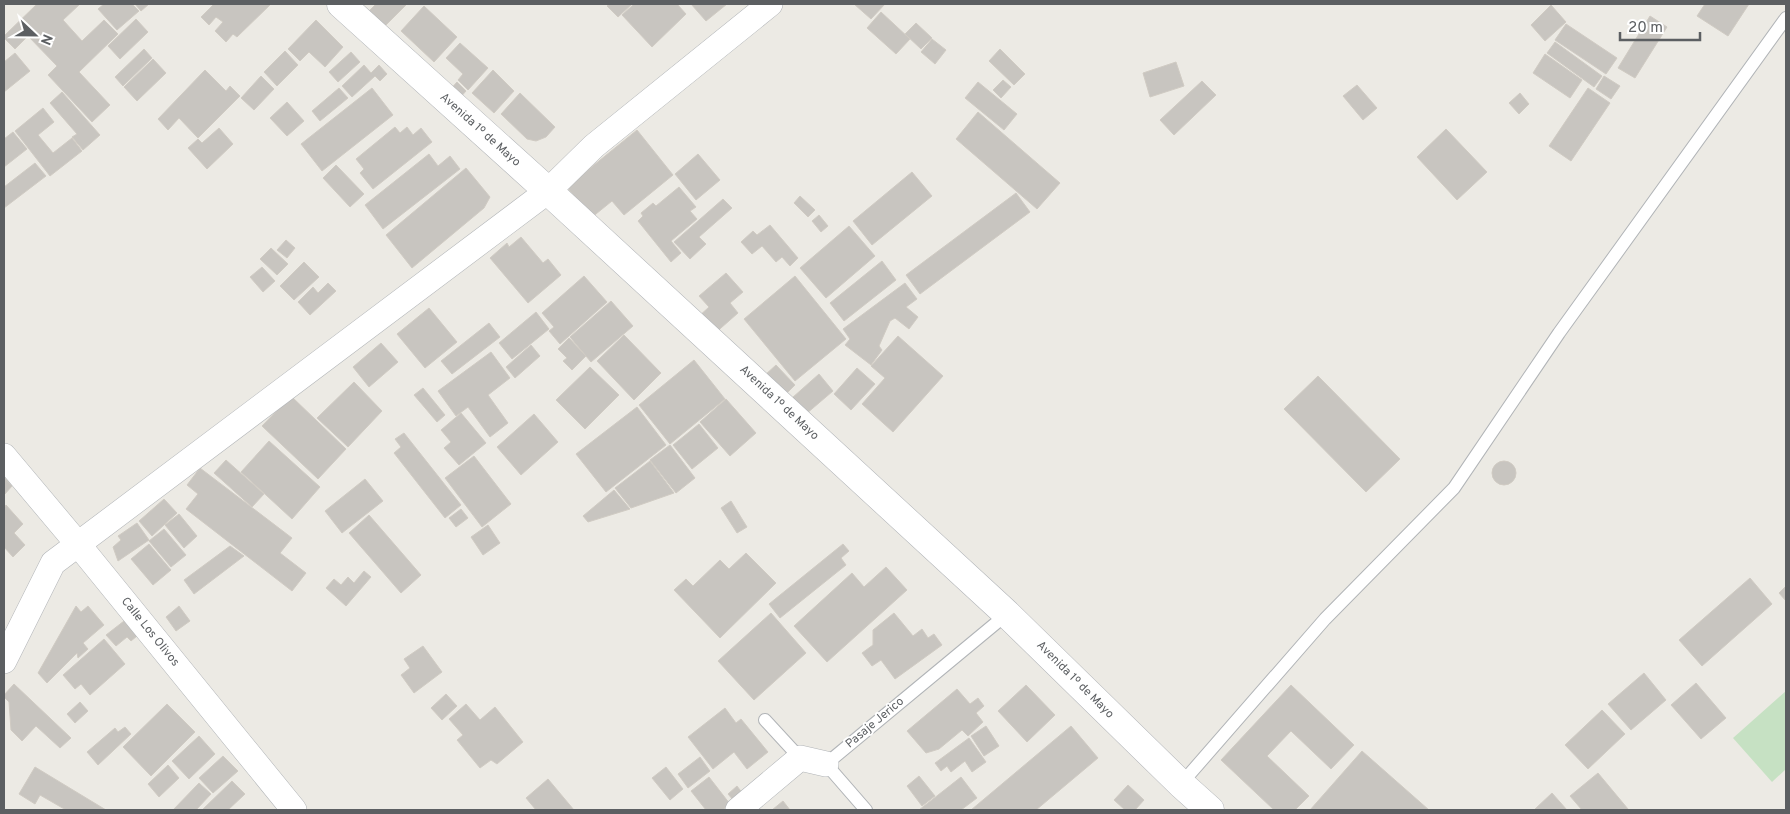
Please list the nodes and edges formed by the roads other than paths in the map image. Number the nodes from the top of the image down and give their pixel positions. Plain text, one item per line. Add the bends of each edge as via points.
1 (341, 4) edge
2 (770, 4) edge
3 (1786, 18) edge
4 (548, 191) junction
5 (4, 456) edge
6 (77, 543) junction
7 (1008, 614) junction
8 (4, 661) edge
9 (765, 720) dead end
10 (800, 758) junction
11 (826, 764) junction
12 (1181, 784) junction
13 (294, 810) edge
14 (738, 810) edge
15 (866, 810) edge
16 (1210, 810) edge

1 - 4 main road, Avenida 1º de Mayo
2 - 4 street via 594,146
3 - 12 lane via 1559,333 1454,488 1325,619
4 - 6 street
4 - 7 main road, Avenida 1º de Mayo
5 - 6 street, Calle Los Olivos
6 - 8 street via 53,563
6 - 13 street, Calle Los Olivos
7 - 11 lane, Pasaje Jerico
7 - 12 main road, Avenida 1º de Mayo
9 - 10 lane
10 - 11 street
10 - 14 street
11 - 15 lane
12 - 16 main road, Avenida 1º de Mayo

